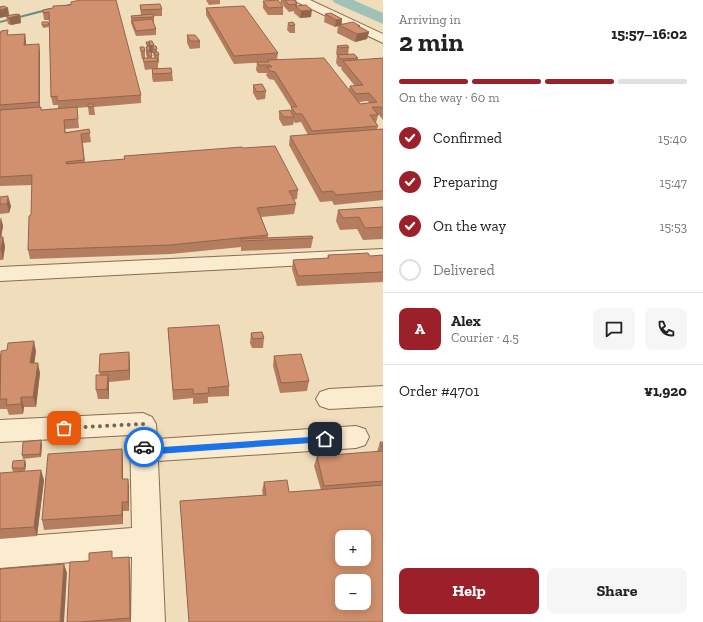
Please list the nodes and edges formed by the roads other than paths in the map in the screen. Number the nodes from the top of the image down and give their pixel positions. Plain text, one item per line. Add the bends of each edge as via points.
1 (301, 0) edge
2 (383, 40) edge
3 (383, 255) edge
4 (0, 274) edge
5 (383, 396) edge
6 (329, 399) dead end
7 (0, 431) edge
8 (356, 437) dead end
9 (144, 451) junction
10 (147, 541) junction
11 (0, 552) edge
12 (148, 622) edge

1 - 2 street
3 - 4 street
5 - 6 street
7 - 9 street via 143,424
8 - 9 street
9 - 10 street
10 - 11 street
10 - 12 street

